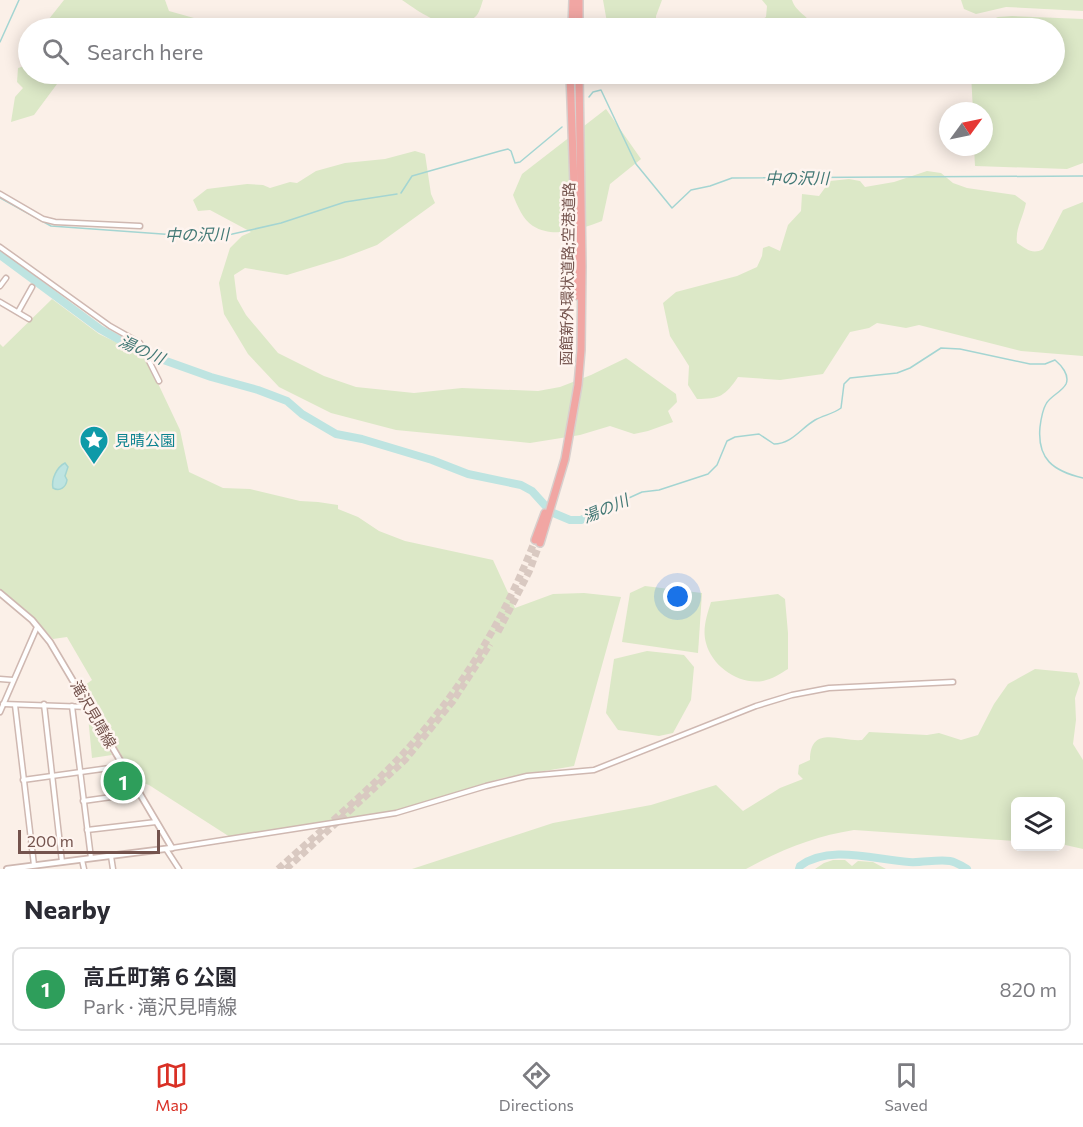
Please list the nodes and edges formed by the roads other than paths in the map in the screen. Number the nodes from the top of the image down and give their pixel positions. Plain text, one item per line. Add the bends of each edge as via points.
1 (573, 0) edge
2 (579, 0) edge
3 (572, 18) edge
4 (579, 18) edge
5 (570, 84) edge
6 (579, 84) edge
7 (0, 194) edge
8 (140, 226) dead end
9 (0, 247) edge
10 (6, 278) dead end
11 (0, 286) edge
12 (32, 287) dead end
13 (0, 302) edge
14 (18, 312) junction
15 (29, 320) dead end
16 (159, 381) dead end
17 (553, 498) junction
18 (537, 541) tunnel mouth
19 (0, 593) edge
20 (38, 626) junction
21 (0, 679) edge
22 (13, 680) junction
23 (952, 682) dead end
24 (3, 704) junction
25 (44, 704) junction
26 (15, 705) junction
27 (72, 706) junction
28 (90, 707) junction
29 (0, 712) edge
30 (124, 766) junction
31 (80, 772) junction
32 (51, 776) junction
33 (23, 780) junction
34 (140, 793) junction
35 (83, 801) junction
36 (156, 822) junction
37 (87, 830) junction
38 (169, 848) junction
39 (111, 856) junction
40 (91, 858) junction
41 (82, 860) junction
42 (62, 862) junction
43 (34, 865) junction
44 (52, 866) edge
45 (20, 868) edge
46 (7, 869) edge
47 (84, 869) edge
48 (113, 869) edge
49 (179, 869) edge

1 - 3 highway
2 - 4 highway
5 - 17 highway, 函館新外環状道路;空港道路 via 577,350
6 - 17 highway, 函館新外環状道路;空港道路 via 581,350 573,419
7 - 8 street via 55,222
9 - 16 street via 79,305 135,339
10 - 11 street
12 - 14 street
13 - 14 street
14 - 15 street
17 - 18 highway, 函館新外環状道路;空港道路
19 - 20 street, 滝沢見晴線
20 - 22 street
20 - 28 street, 滝沢見晴線
21 - 22 street
22 - 24 street
23 - 38 street via 812,691 756,706 594,770 527,776 396,813
24 - 26 street
24 - 29 street
25 - 26 street
25 - 27 street
25 - 32 street
26 - 33 street
27 - 28 street
27 - 31 street
28 - 30 street, 滝沢見晴線
30 - 31 street
30 - 34 street, 滝沢見晴線
31 - 32 street
31 - 35 street
32 - 33 street
32 - 42 street
33 - 43 street
34 - 35 street
34 - 36 street, 滝沢見晴線
35 - 37 street
36 - 37 street
36 - 38 street, 滝沢見晴線
37 - 40 street
38 - 39 street
38 - 49 street
39 - 40 street
39 - 48 street
40 - 41 street
41 - 42 street
41 - 47 street
42 - 44 street
43 - 44 street
43 - 45 street
45 - 46 street

